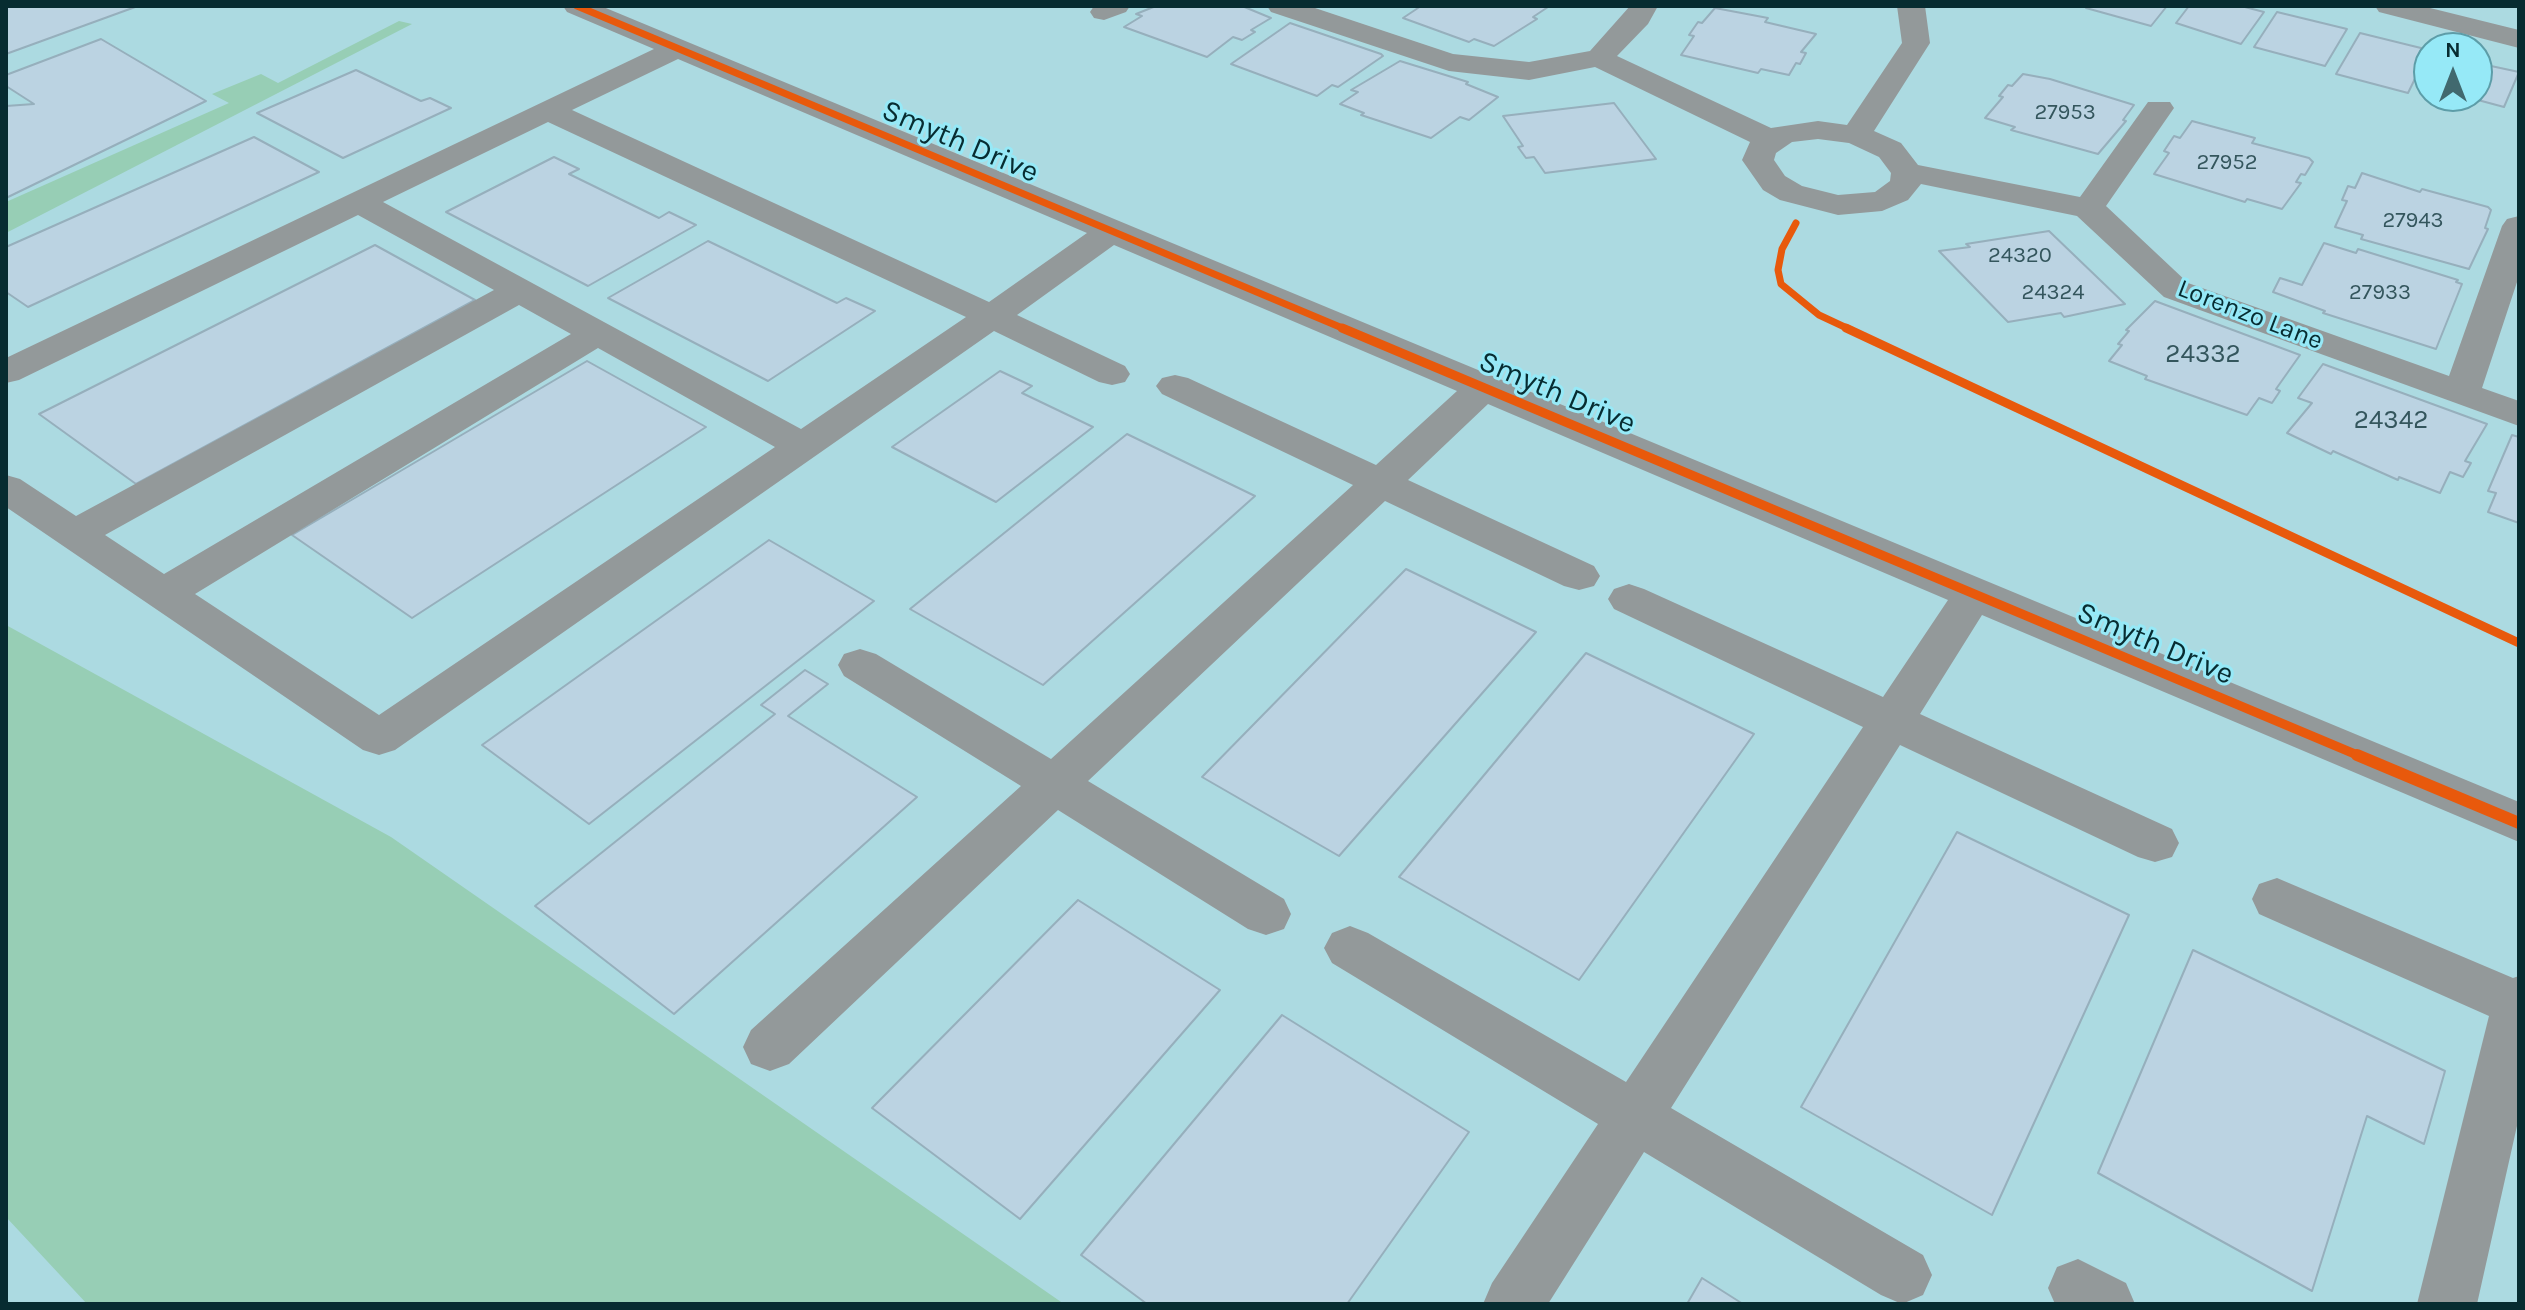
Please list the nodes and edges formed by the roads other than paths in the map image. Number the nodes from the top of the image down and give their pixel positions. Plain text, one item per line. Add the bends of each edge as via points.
1 (577, 6) edge
2 (1281, 6) edge
3 (1644, 6) edge
4 (1911, 6) edge
5 (2389, 6) edge
6 (2519, 39) edge
7 (677, 49) junction
8 (1599, 58) junction
9 (2159, 108) dead end
10 (548, 110) junction
11 (1856, 135) junction
12 (1771, 140) junction
13 (1907, 172) junction
14 (359, 202) junction
15 (2088, 208) junction
16 (2519, 226) edge
17 (1111, 232) junction
18 (520, 290) junction
19 (2507, 296) edge
20 (992, 316) junction
21 (598, 333) junction
22 (6, 372) edge
23 (1112, 374) dead end
24 (1175, 386) dead end
25 (1483, 388) junction
26 (2461, 394) junction
27 (2519, 414) edge
28 (803, 446) junction
29 (1380, 483) junction
30 (6, 488) edge
31 (75, 534) junction
32 (1579, 576) dead end
33 (164, 593) junction
34 (1974, 594) junction
35 (1629, 599) dead end
36 (860, 665) dead end
37 (1893, 720) junction
38 (1054, 784) junction
39 (2519, 823) edge
40 (2155, 843) dead end
41 (2277, 899) dead end
42 (1266, 914) dead end
43 (1350, 948) dead end
44 (2519, 1003) edge
45 (770, 1047) dead end
46 (1635, 1118) junction
47 (1902, 1275) dead end
48 (1513, 1304) edge
49 (2447, 1304) edge

1 - 7 street, Smyth Drive
2 - 8 street via 1449,62 1529,71
3 - 8 street
4 - 11 street via 1916,43
5 - 6 street
7 - 10 street
7 - 17 street, Smyth Drive
8 - 12 street
9 - 15 street
10 - 14 street
10 - 20 street
11 - 12 street via 1809,130
11 - 13 street via 1890,150
12 - 13 street via 1758,160 1763,172 1782,188 1813,201 1882,201 1906,183
13 - 15 street
14 - 18 street
14 - 22 street
15 - 26 street, Lorenzo Lane via 2176,290
16 - 19 street
17 - 20 street
17 - 25 street, Smyth Drive
18 - 21 street
18 - 31 street
19 - 26 street
20 - 23 street
20 - 28 street
21 - 28 street
21 - 33 street
24 - 29 street
25 - 29 street
25 - 34 street, Smyth Drive
26 - 27 street, Lorenzo Lane
28 - 33 street via 379,738
29 - 32 street
29 - 38 street
30 - 31 street
31 - 33 street
34 - 37 street
34 - 39 street, Smyth Drive
35 - 37 street
36 - 38 street
37 - 40 street
37 - 46 street
38 - 42 street
38 - 45 street
41 - 44 street
43 - 46 street
44 - 49 street
46 - 47 street
46 - 48 street

